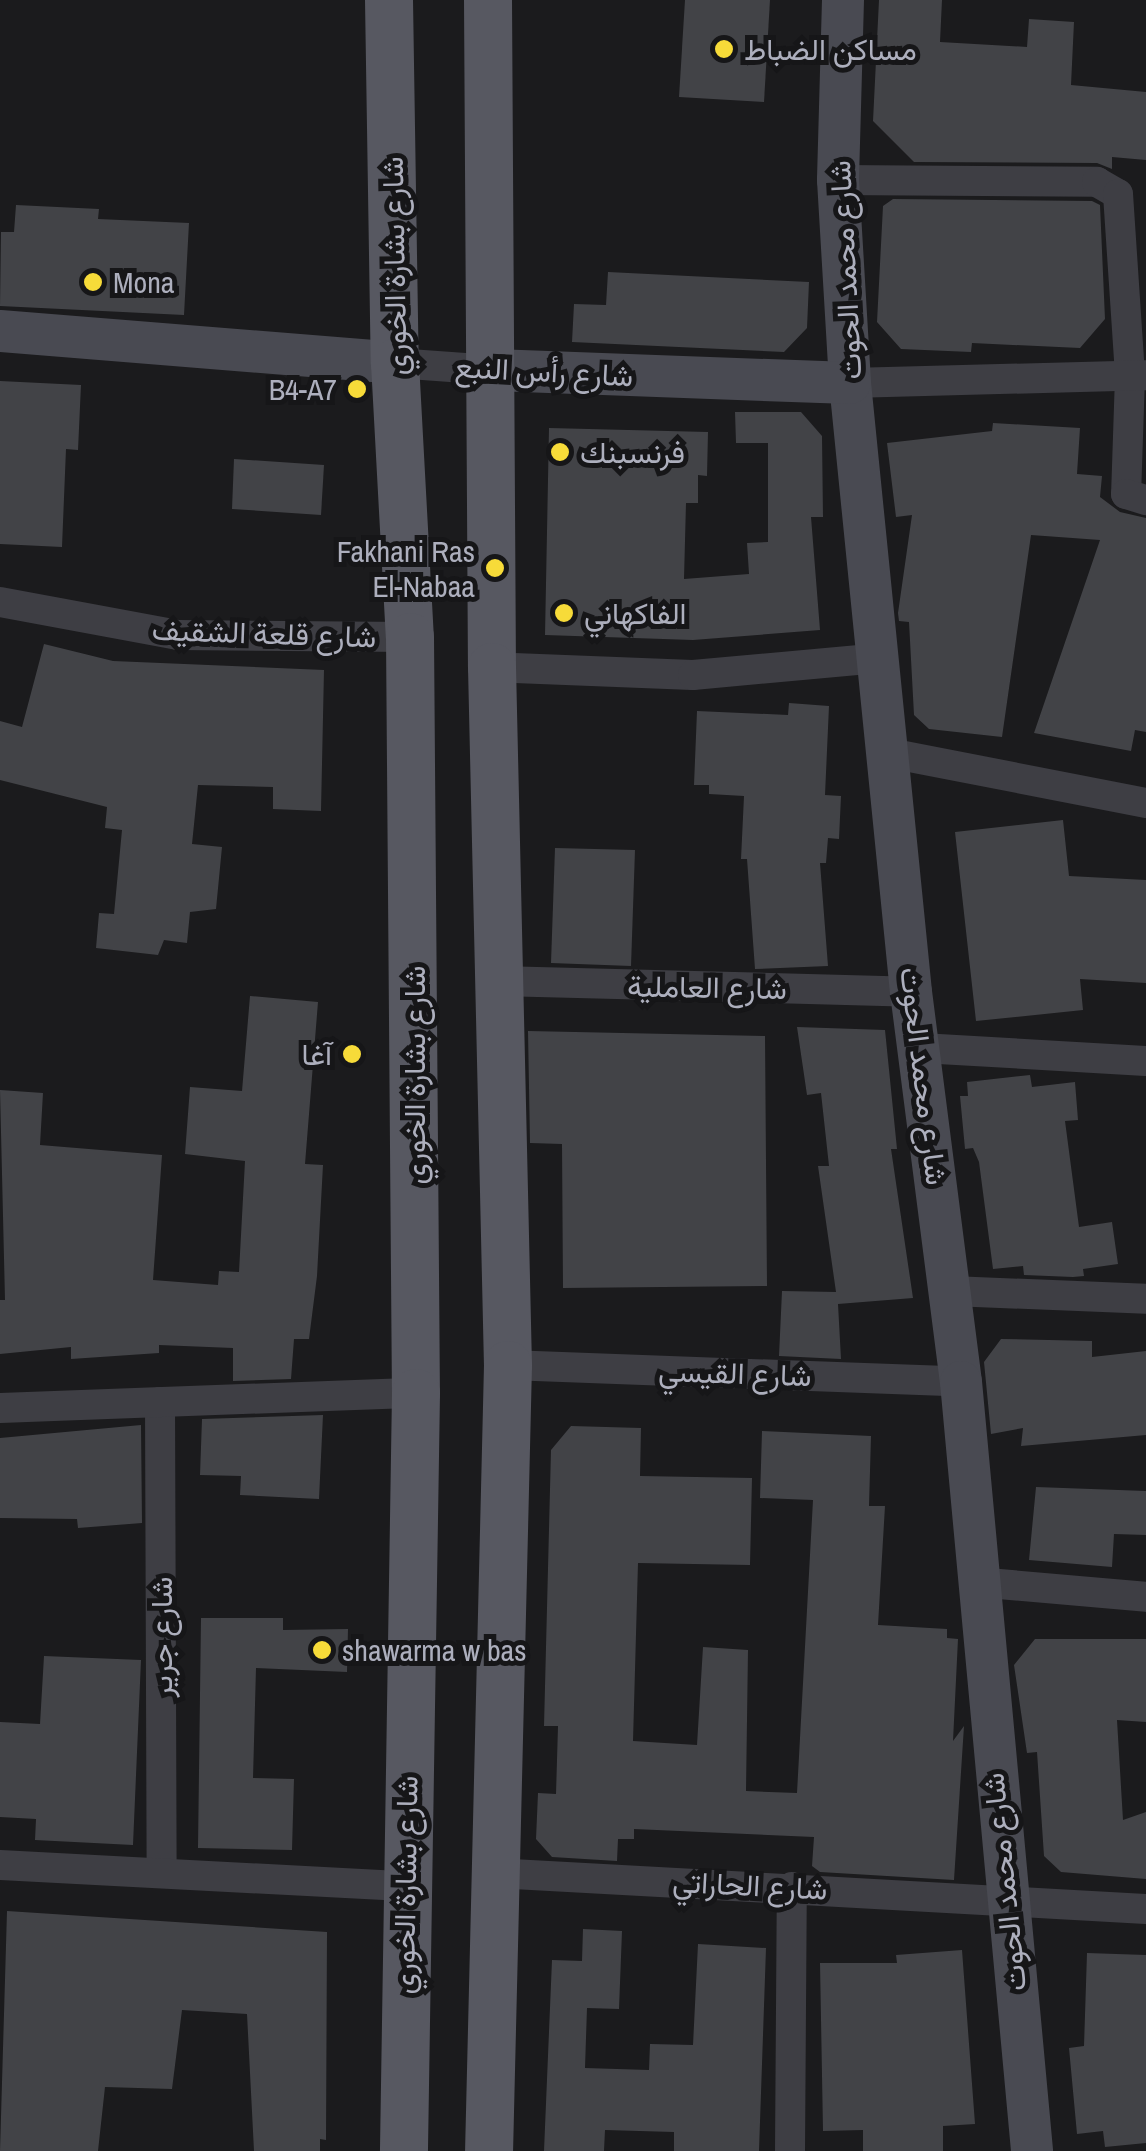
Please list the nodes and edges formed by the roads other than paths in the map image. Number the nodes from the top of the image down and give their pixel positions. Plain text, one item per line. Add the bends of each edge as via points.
1 (389, 0) edge
2 (488, 0) edge
3 (843, 0) edge
4 (838, 180) junction
5 (0, 331) edge
6 (395, 364) junction
7 (493, 370) junction
8 (1138, 376) edge
9 (850, 383) junction
10 (1146, 500) edge
11 (0, 602) edge
12 (410, 637) junction
13 (882, 658) junction
14 (492, 667) junction
15 (890, 754) junction
16 (1146, 803) edge
17 (503, 982) junction
18 (912, 992) junction
19 (920, 1048) junction
20 (1146, 1060) edge
21 (952, 1291) junction
22 (1146, 1298) edge
23 (508, 1365) junction
24 (961, 1382) junction
25 (416, 1394) junction
26 (160, 1402) junction
27 (0, 1408) edge
28 (976, 1582) junction
29 (1146, 1597) edge
30 (0, 1865) edge
31 (162, 1871) junction
32 (496, 1872) junction
33 (404, 1886) junction
34 (792, 1887) junction
35 (1004, 1898) junction
36 (1146, 1909) edge
37 (401, 2138) edge
38 (488, 2151) edge
39 (790, 2151) edge
40 (1032, 2151) edge

1 - 6 main road, شارع بشارة الخوري
2 - 7 main road
3 - 4 street, شارع محمد الحوت
4 - 8 street via 1111,186 1122,208
4 - 9 street, شارع محمد الحوت
5 - 6 street, شارع رأس النبع
6 - 7 street, شارع رأس النبع
6 - 12 main road, شارع بشارة الخوري
7 - 9 street, شارع رأس النبع
7 - 14 main road
8 - 9 street
8 - 10 street via 1126,494
9 - 13 street, شارع محمد الحوت
11 - 12 street, شارع قلعة الشقيف via 178,635
12 - 25 main road, شارع بشارة الخوري
13 - 14 street via 693,675
13 - 15 street, شارع محمد الحوت
14 - 17 main road
15 - 16 street
15 - 18 street, شارع محمد الحوت
17 - 18 street, شارع العاملية
17 - 23 main road
18 - 19 street, شارع محمد الحوت
19 - 20 street
19 - 21 street, شارع محمد الحوت
21 - 22 street
21 - 24 street, شارع محمد الحوت
23 - 24 street, شارع القيسي
23 - 32 main road
24 - 28 street, شارع محمد الحوت
25 - 26 street
25 - 33 main road, شارع بشارة الخوري
26 - 27 street
26 - 31 street, شارع جرير
28 - 29 street
28 - 35 street, شارع محمد الحوت
30 - 31 street
31 - 33 street
32 - 34 street, شارع الحاراتي
32 - 38 main road
33 - 37 main road, شارع بشارة الخوري
34 - 35 street, شارع الحاراتي
34 - 39 street
35 - 36 street, شارع الحاراتي
35 - 40 street, شارع محمد الحوت

